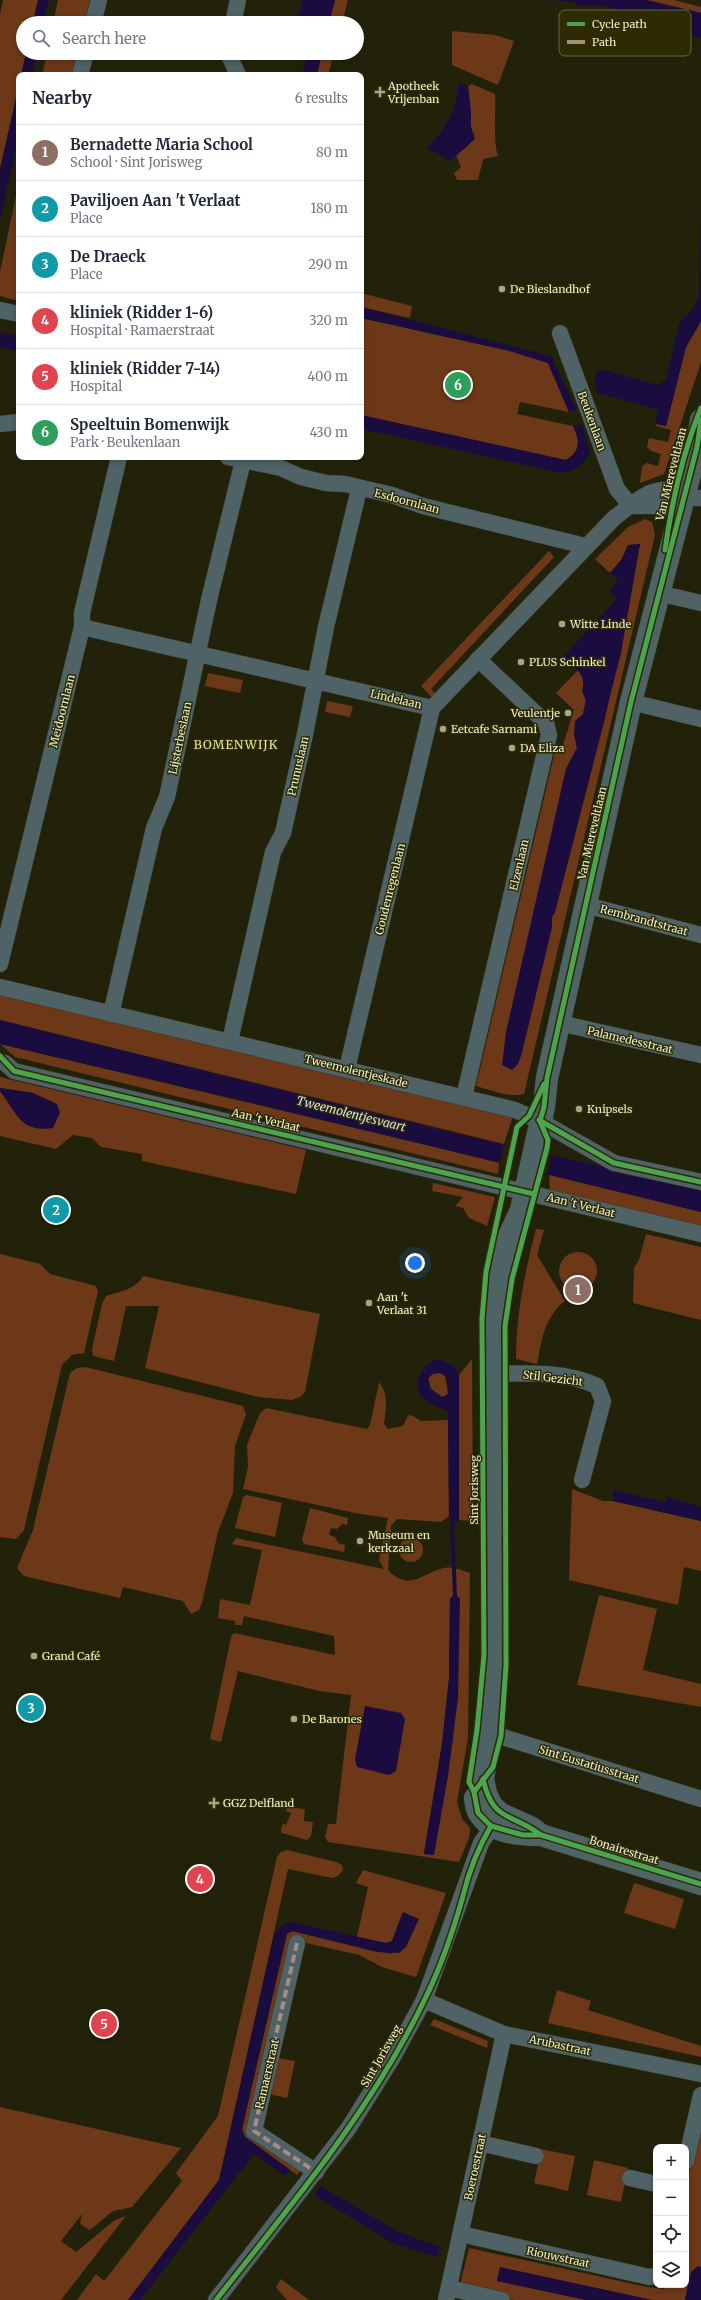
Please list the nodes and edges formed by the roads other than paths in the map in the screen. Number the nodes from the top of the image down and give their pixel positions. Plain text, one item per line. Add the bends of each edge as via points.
1 (99, 0) edge
2 (238, 0) edge
3 (95, 16) edge
4 (235, 16) edge
5 (84, 60) edge
6 (231, 60) edge
7 (81, 72) edge
8 (237, 72) edge
9 (0, 310) edge
10 (16, 313) edge
11 (560, 333) dead end
12 (701, 408) edge
13 (701, 420) edge
14 (16, 422) edge
15 (0, 425) edge
16 (118, 460) edge
17 (236, 460) edge
18 (241, 460) edge
19 (359, 489) junction
20 (683, 499) edge
21 (631, 506) junction
22 (585, 546) junction
23 (658, 593) junction
24 (701, 603) edge
25 (82, 628) junction
26 (198, 654) junction
27 (478, 659) junction
28 (315, 681) junction
29 (631, 702) junction
30 (432, 708) junction
31 (701, 719) edge
32 (586, 905) junction
33 (701, 935) edge
34 (0, 964) edge
35 (0, 987) edge
36 (111, 1014) junction
37 (559, 1024) junction
38 (230, 1041) junction
39 (701, 1055) edge
40 (5, 1063) dead end
41 (347, 1069) junction
42 (464, 1098) junction
43 (535, 1118) junction
44 (701, 1182) edge
45 (520, 1183) junction
46 (701, 1234) edge
47 (494, 1374) junction
48 (582, 1480) dead end
49 (490, 1733) junction
50 (701, 1799) edge
51 (496, 1820) junction
52 (701, 1884) edge
53 (297, 1943) dead end
54 (424, 2000) junction
55 (504, 2034) junction
56 (701, 2074) edge
57 (701, 2095) edge
58 (480, 2143) junction
59 (689, 2148) edge
60 (536, 2156) dead end
61 (316, 2172) junction
62 (630, 2178) dead end
63 (653, 2183) edge
64 (460, 2234) junction
65 (653, 2276) edge
66 (447, 2294) edge
67 (216, 2300) edge
68 (502, 2300) edge

1 - 3 street
2 - 4 street
5 - 7 street
6 - 8 street
9 - 10 street
11 - 21 street, Beukenlaan via 617,489
12 - 20 main road, Van Miereveltlaan via 688,440
13 - 20 main road, Van Miereveltlaan via 697,447
14 - 15 street
16 - 25 street, Meidoornlaan via 86,600
17 - 26 street, Lijsterbeslaan
18 - 19 street, Esdoornlaan via 281,468 301,477
19 - 22 street, Esdoornlaan via 392,495 430,508
19 - 28 street, Prunuslaan
20 - 21 street, Lindelaan via 659,490 642,496
20 - 23 main road, Van Miereveltlaan
21 - 22 street, Lindelaan via 614,518
22 - 27 street, Lindelaan
23 - 24 street
23 - 29 main road, Van Miereveltlaan
25 - 26 street, Lindelaan
25 - 34 street, Meidoornlaan
26 - 28 street, Lindelaan
26 - 36 street, Lijsterbeslaan via 166,797 154,828
27 - 30 street, Lindelaan
27 - 42 street, Elzenlaan via 546,723 549,734
28 - 30 street, Lindelaan
28 - 38 street, Prunuslaan via 283,833 273,852
29 - 31 street
29 - 32 main road, Van Miereveltlaan
30 - 41 street, Goudenregenlaan
32 - 33 street, Rembrandtstraat
32 - 37 main road, Van Miereveltlaan
35 - 36 street, Tweemolentjeskade
36 - 38 street, Tweemolentjeskade
37 - 39 street, Palamedesstraat
37 - 43 main road, Van Miereveltlaan via 547,1078 544,1107
38 - 41 street, Tweemolentjeskade
40 - 45 street, Aan 't Verlaat via 14,1071
41 - 42 street, Tweemolentjeskade
42 - 43 street, Tweemolentjeskade via 515,1110
43 - 44 street, Tweemolentjeskade via 614,1163
43 - 45 main road, Van Miereveltlaan
45 - 46 street, Aan 't Verlaat
45 - 47 main road, Sint Jorisweg via 521,1210 508,1238 497,1292 493,1323
47 - 48 street, Stil Gezicht via 529,1373 569,1377 597,1386 603,1401
47 - 49 main road, Sint Jorisweg via 496,1634
49 - 50 street, Sint Eustatiusstraat
49 - 51 main road, Sint Jorisweg via 483,1779 474,1792 478,1813
51 - 52 main road, Bonairestraat via 523,1835 541,1835
51 - 54 street, Sint Jorisweg via 481,1843
53 - 61 street, Ramaerstraat via 254,2131
54 - 55 street, Arubastraat
54 - 61 street, Sint Jorisweg via 376,2086
55 - 56 street, Arubastraat
55 - 58 street, Boeroestraat
57 - 59 street
58 - 60 street
58 - 64 street, Boeroestraat
61 - 67 street, Sint Jorisweg
62 - 63 street
64 - 65 street, Riouwstraat
64 - 66 street, Boeroestraat
66 - 68 street

